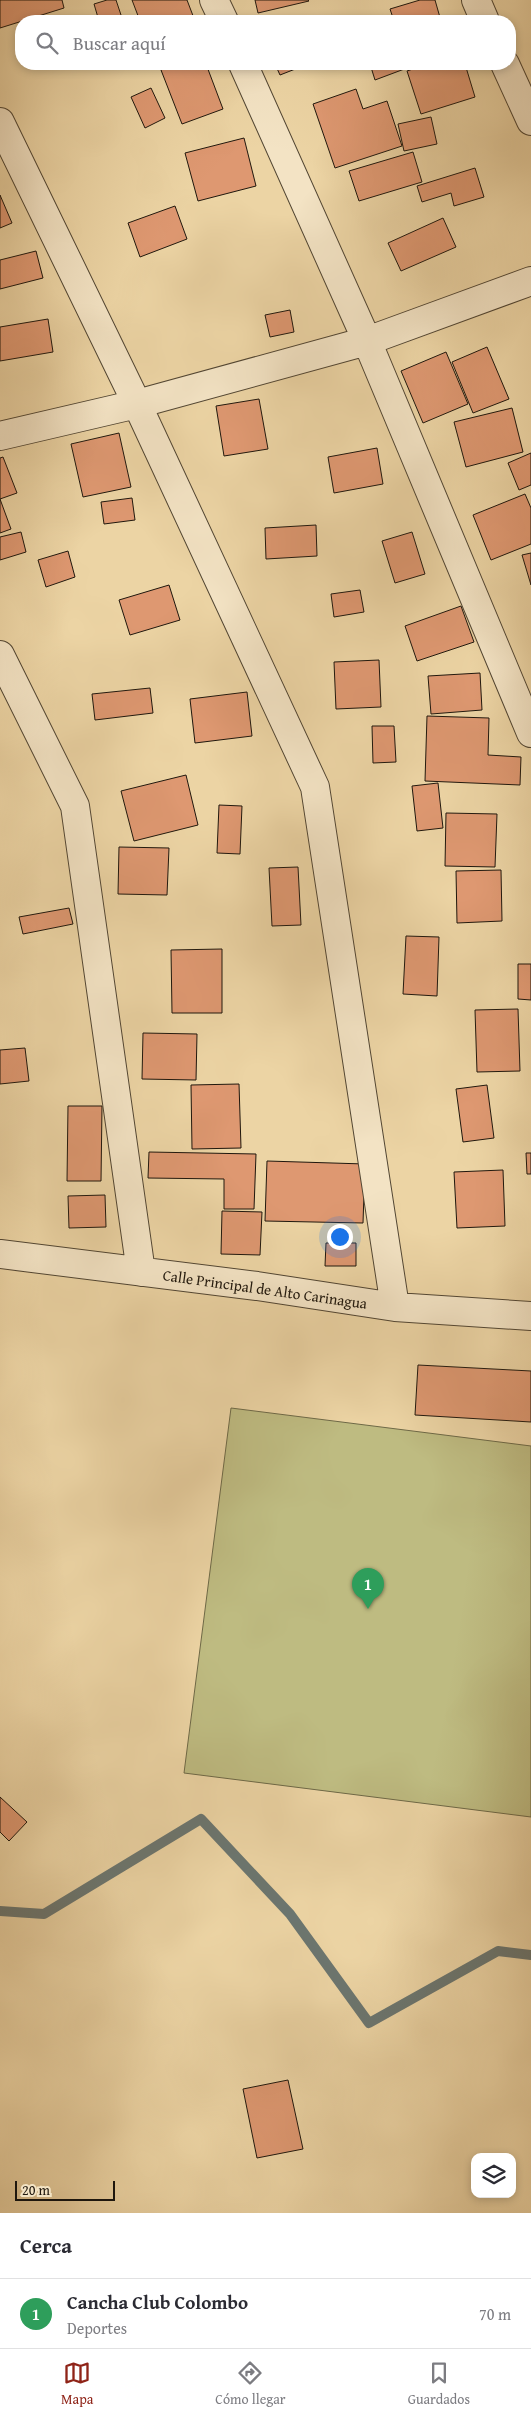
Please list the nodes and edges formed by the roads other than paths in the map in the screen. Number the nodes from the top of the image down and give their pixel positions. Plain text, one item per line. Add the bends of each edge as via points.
1 (214, 0) edge
2 (476, 0) edge
3 (221, 15) edge
4 (482, 15) edge
5 (246, 70) edge
6 (508, 70) edge
7 (531, 121) edge
8 (0, 122) edge
9 (531, 281) edge
10 (368, 341) junction
11 (137, 404) junction
12 (0, 436) edge
13 (0, 654) edge
14 (531, 733) edge
15 (0, 1254) edge
16 (141, 1272) junction
17 (395, 1307) junction
18 (531, 1316) edge

1 - 3 street
2 - 4 street
5 - 10 street
6 - 7 street
8 - 11 street
9 - 10 street
10 - 11 street
10 - 14 street
11 - 12 street
11 - 17 street via 315,787
13 - 16 street via 75,806
15 - 16 street, Calle Principal de Alto Carinagua
16 - 17 street, Calle Principal de Alto Carinagua
17 - 18 street, Calle Principal de Alto Carinagua

